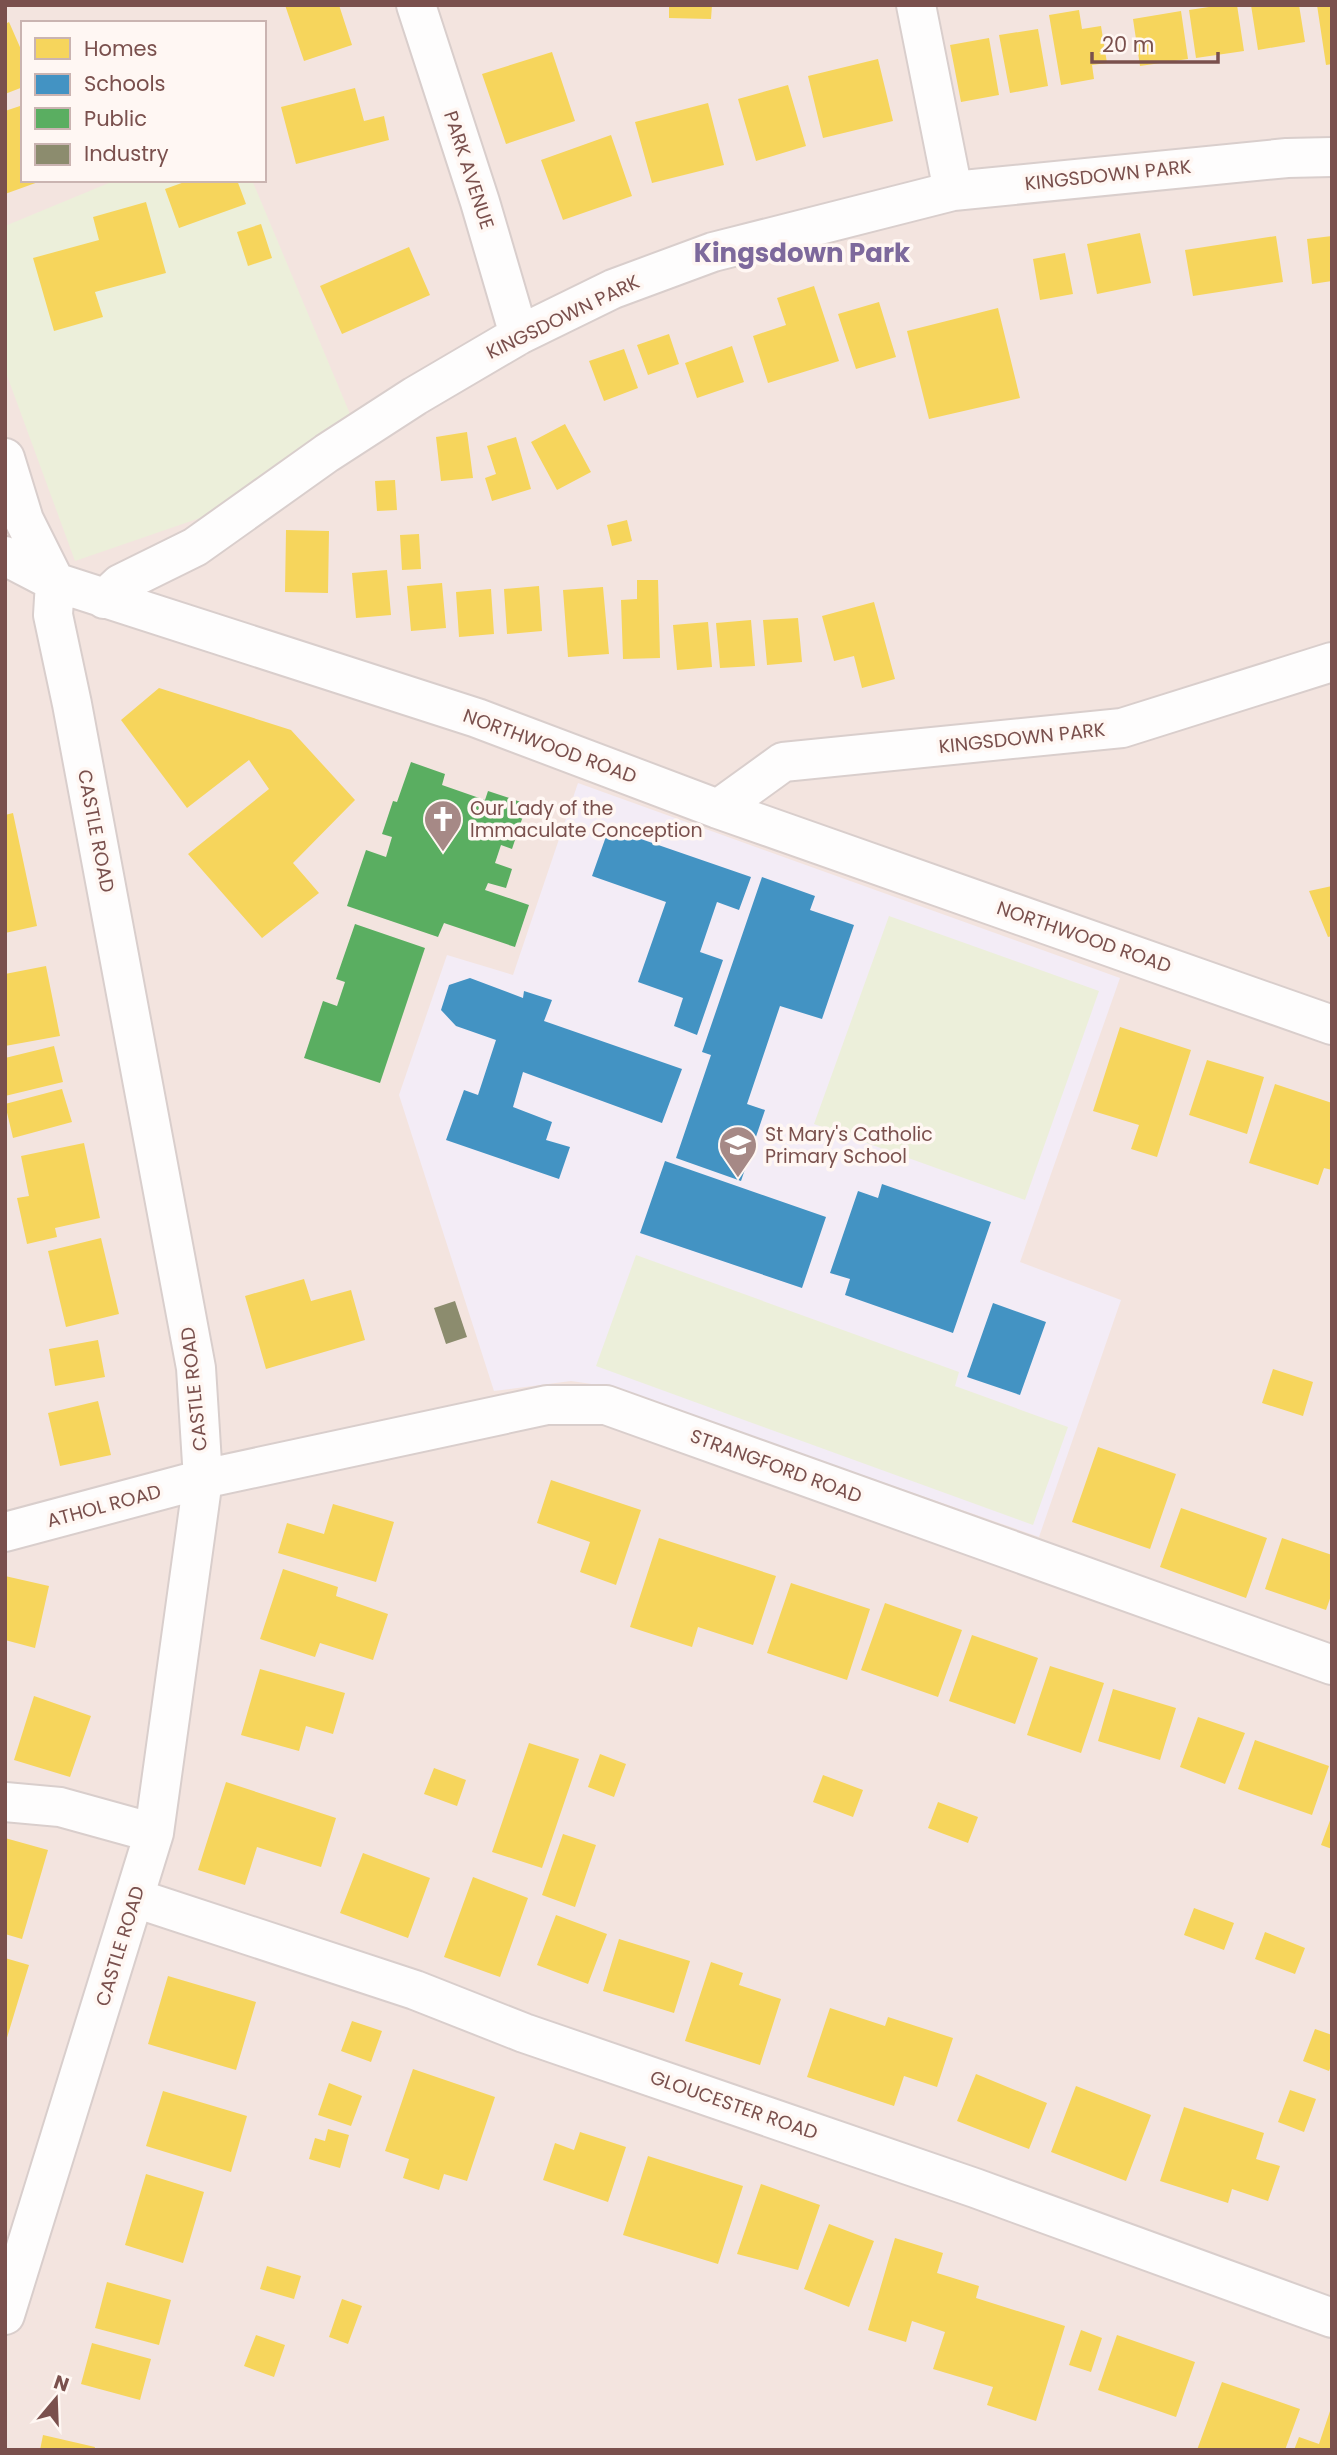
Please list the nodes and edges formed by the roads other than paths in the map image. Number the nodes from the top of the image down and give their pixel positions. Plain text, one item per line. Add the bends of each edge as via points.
1 (416, 5) edge
2 (916, 5) edge
3 (1332, 158) edge
4 (953, 191) junction
5 (519, 335) junction
6 (5, 458) edge
7 (5, 556) edge
8 (55, 582) junction
9 (104, 599) junction
10 (1332, 662) edge
11 (718, 809) junction
12 (1332, 1025) edge
13 (203, 1479) junction
14 (5, 1532) edge
15 (1332, 1665) edge
16 (5, 1802) edge
17 (155, 1833) junction
18 (135, 1898) junction
19 (5, 2315) edge
20 (1332, 2318) edge

1 - 5 street, PARK AVENUE
2 - 4 street
3 - 4 street, KINGSDOWN PARK via 1261,160
4 - 5 street, KINGSDOWN PARK via 713,252 613,289
5 - 9 street, KINGSDOWN PARK via 327,453 195,547 120,584
6 - 8 street, CASTLE ROAD via 24,520
7 - 8 street, NORTHWOOD ROAD
8 - 9 street, NORTHWOOD ROAD
8 - 13 street, CASTLE ROAD via 53,615 196,1368
9 - 11 street, NORTHWOOD ROAD via 477,718
10 - 11 street, KINGSDOWN PARK via 1122,728 783,762
11 - 12 street, NORTHWOOD ROAD
13 - 14 street, ATHOL ROAD
13 - 15 street, STRANGFORD ROAD via 547,1405 606,1405
13 - 17 street, CASTLE ROAD
16 - 17 street via 60,1807
17 - 18 street, CASTLE ROAD
18 - 19 street, CASTLE ROAD
18 - 20 street, GLOUCESTER ROAD via 415,1990 524,2033 975,2188

